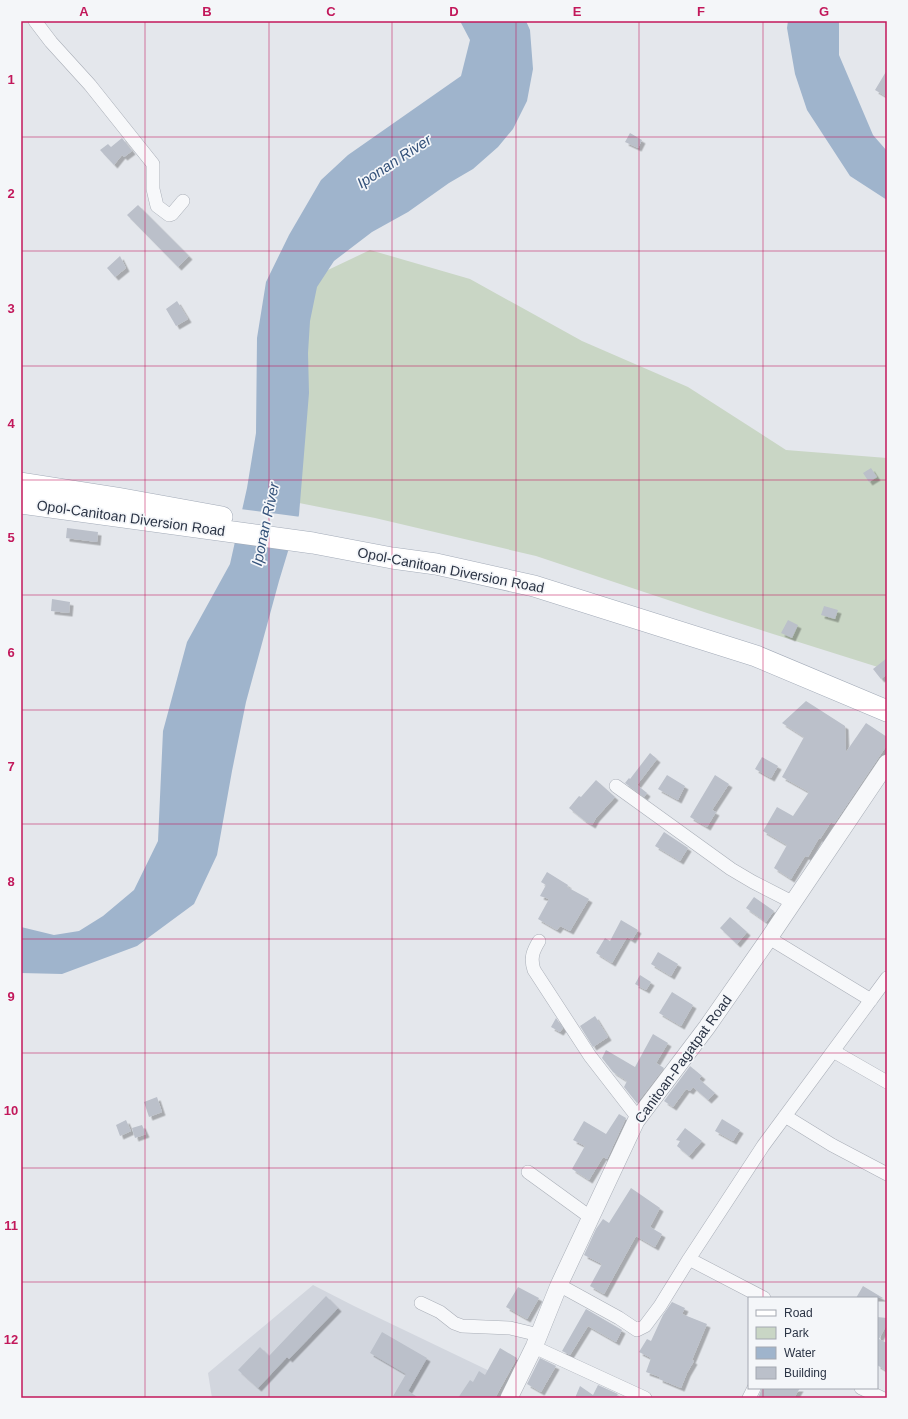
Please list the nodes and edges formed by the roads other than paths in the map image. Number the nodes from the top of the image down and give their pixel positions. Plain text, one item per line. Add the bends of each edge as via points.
1 (35, 21) edge
2 (183, 201) dead end
3 (21, 483) edge
4 (21, 503) edge
5 (227, 525) junction
6 (286, 539) junction
7 (887, 711) edge
8 (887, 763) edge
9 (616, 786) dead end
10 (794, 903) junction
11 (770, 938) junction
12 (539, 941) dead end
13 (887, 978) edge
14 (871, 1000) junction
15 (833, 1051) junction
16 (887, 1082) edge
17 (785, 1116) junction
18 (638, 1118) junction
19 (528, 1172) dead end
20 (887, 1174) edge
21 (590, 1217) junction
22 (688, 1259) junction
23 (559, 1285) junction
24 (762, 1297) edge
25 (422, 1303) dead end
26 (537, 1341) junction
27 (754, 1389) edge
28 (863, 1389) edge
29 (509, 1398) edge
30 (645, 1398) edge
31 (749, 1398) edge
32 (882, 1398) edge

1 - 2 street via 153,164 153,189 157,206 169,215
3 - 5 main road, Opol-Canitoan Diversion Road via 117,498
4 - 5 main road, Opol-Canitoan Diversion Road
5 - 6 main road, Opol-Canitoan Diversion Road
5 - 6 main road, Opol-Canitoan Diversion Road via 252,522
6 - 7 main road, Opol-Canitoan Diversion Road via 436,564 534,586 756,656
8 - 10 street, Canitoan-Pagatpat Road
9 - 10 street via 731,869
10 - 11 street, Canitoan-Pagatpat Road
11 - 14 street
11 - 18 street, Canitoan-Pagatpat Road
12 - 18 street via 532,952 531,962 534,970 590,1056
13 - 14 street
14 - 15 street
15 - 16 street
15 - 17 street
17 - 20 street
17 - 22 street
18 - 21 street, Canitoan-Pagatpat Road
19 - 21 street
21 - 23 street, Canitoan-Pagatpat Road
22 - 23 street via 660,1306 645,1326 637,1330
22 - 24 street
23 - 26 street, Canitoan-Pagatpat Road
25 - 26 street via 462,1326 510,1328
26 - 29 street, Canitoan-Pagatpat Road
26 - 30 street
27 - 31 street
28 - 32 street

